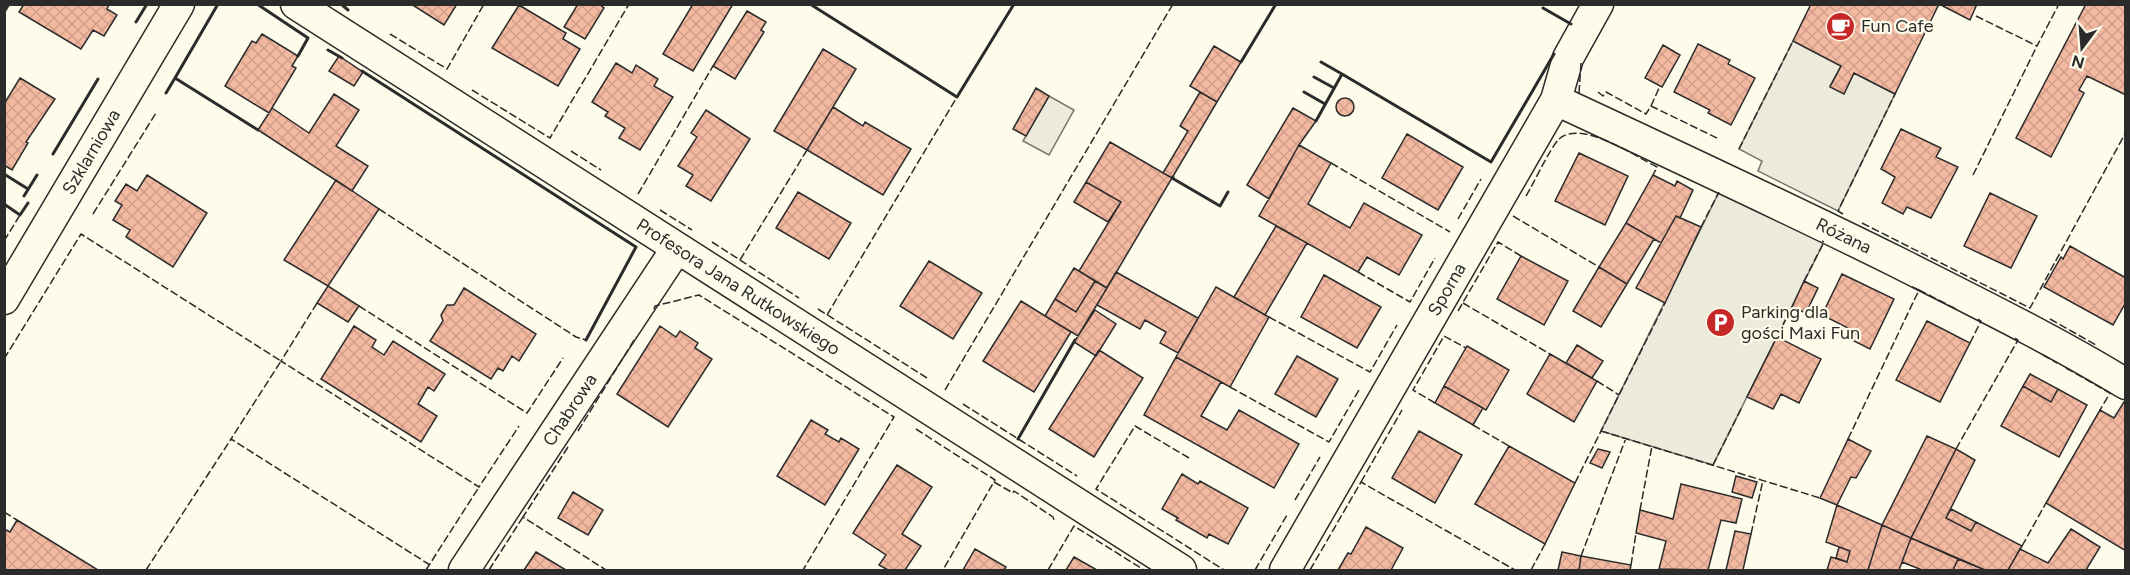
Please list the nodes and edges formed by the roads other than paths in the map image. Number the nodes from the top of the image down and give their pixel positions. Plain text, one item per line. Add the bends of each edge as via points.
1 (179, 4) edge
2 (296, 4) edge
3 (1598, 4) edge
4 (1556, 100) junction
5 (677, 248) junction
6 (4, 299) edge
7 (2126, 384) edge
8 (464, 570) edge
9 (1180, 570) edge
10 (1285, 570) edge

1 - 6 street, Szklarniowa
2 - 5 street, Profesora Jana Rutkowskiego
3 - 4 street, Sporna via 1568,58
4 - 7 street, Różana via 1969,298
4 - 10 street, Sporna
5 - 8 street, Chabrowa
5 - 9 street, Profesora Jana Rutkowskiego

